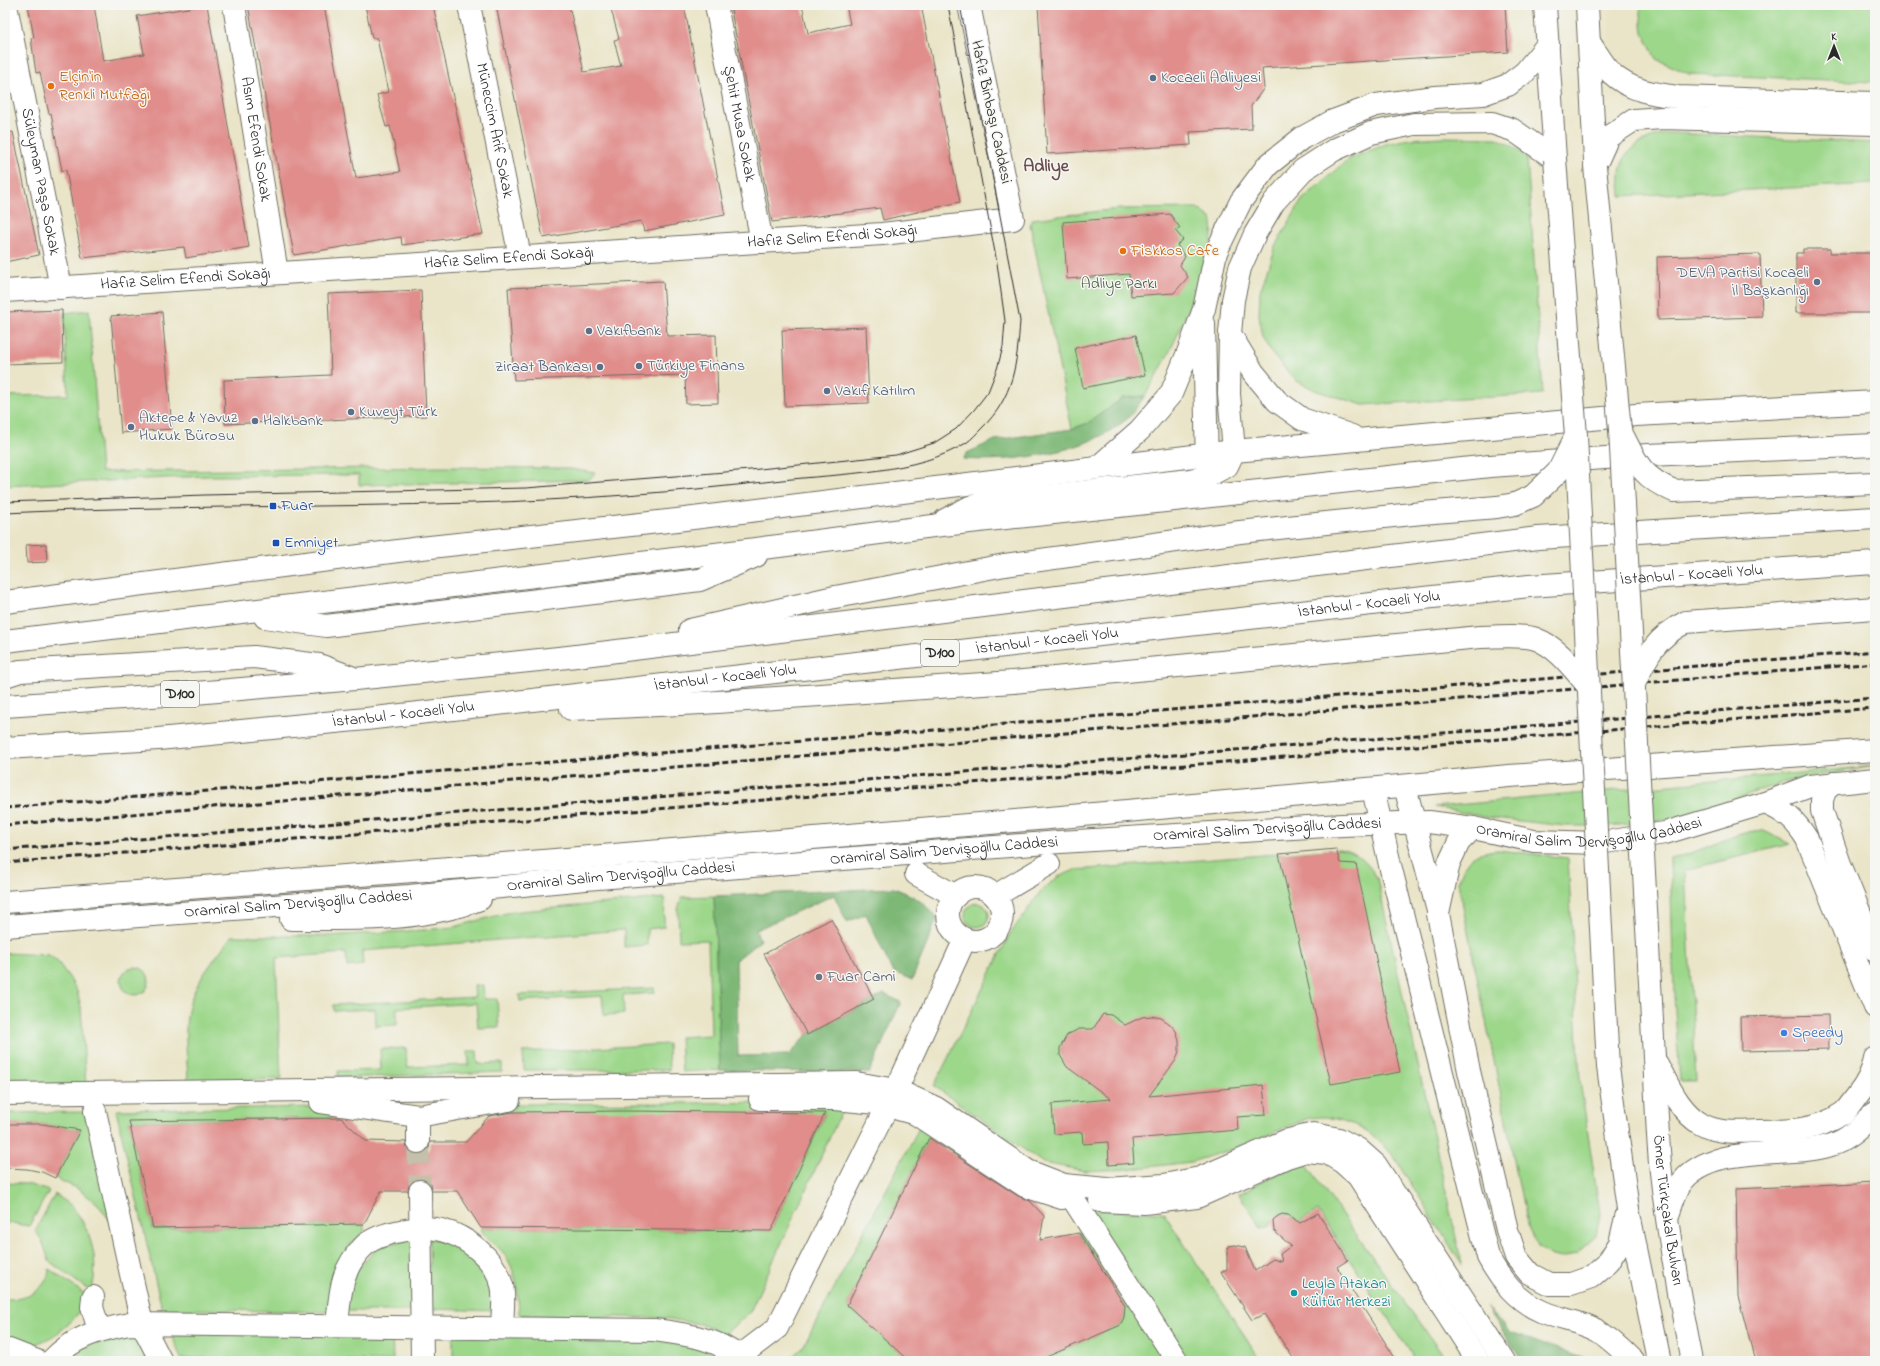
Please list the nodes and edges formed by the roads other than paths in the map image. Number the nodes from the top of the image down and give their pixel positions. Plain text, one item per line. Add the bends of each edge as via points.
1 (6, 5) edge
2 (234, 5) edge
3 (469, 5) edge
4 (716, 5) edge
5 (969, 5) edge
6 (1545, 5) edge
7 (1587, 5) edge
8 (1589, 42) junction
9 (1548, 44) junction
10 (1875, 103) edge
11 (1875, 124) edge
12 (1555, 159) junction
13 (1595, 166) junction
14 (1013, 219) joint
15 (762, 242) junction
16 (520, 256) junction
17 (277, 273) junction
18 (61, 288) junction
19 (5, 291) edge
20 (1204, 309) junction
21 (1230, 334) junction
22 (1875, 402) edge
23 (1620, 430) junction
24 (1576, 436) junction
25 (1359, 439) junction
26 (1875, 445) edge
27 (1234, 451) junction
28 (1207, 454) junction
29 (1098, 467) junction
30 (1208, 476) junction
31 (1875, 483) edge
32 (1238, 493) junction
33 (1875, 518) edge
34 (933, 526) junction
35 (1875, 562) edge
36 (5, 602) edge
37 (1875, 608) edge
38 (5, 641) edge
39 (568, 657) junction
40 (5, 676) edge
41 (355, 679) junction
42 (1634, 684) junction
43 (1589, 687) junction
44 (5, 706) edge
45 (366, 719) junction
46 (5, 748) edge
47 (1875, 750) edge
48 (1875, 779) edge
49 (1833, 783) junction
50 (1404, 787) junction
51 (1373, 789) junction
52 (1765, 803) junction
53 (1413, 822) junction
54 (1380, 824) junction
55 (1473, 828) junction
56 (1049, 864) dead end
57 (916, 874) dead end
58 (956, 896) junction
59 (995, 896) junction
60 (5, 902) edge
61 (1438, 914) junction
62 (5, 926) edge
63 (965, 939) junction
64 (1875, 950) edge
65 (1875, 1007) edge
66 (1654, 1057) junction
67 (1875, 1058) edge
68 (5, 1094) edge
69 (892, 1098) junction
70 (509, 1100) junction
71 (321, 1102) junction
72 (5, 1105) edge
73 (95, 1111) dead end
74 (1875, 1113) edge
75 (418, 1116) junction
76 (418, 1142) tunnel mouth
77 (420, 1191) tunnel mouth
78 (1068, 1192) junction
79 (1628, 1209) junction
80 (1667, 1218) junction
81 (420, 1230) junction
82 (93, 1297) dead end
83 (142, 1324) junction
84 (337, 1326) junction
85 (422, 1327) junction
86 (502, 1328) junction
87 (99, 1330) junction
88 (9, 1350) dead end
89 (735, 1359) edge
90 (37, 1361) edge
91 (51, 1361) edge
92 (161, 1361) edge
93 (422, 1361) edge
94 (1177, 1361) edge
95 (1478, 1361) edge
96 (1504, 1361) edge
97 (1633, 1361) edge
98 (1659, 1361) edge
99 (1692, 1361) edge

1 - 18 main road, Süleyman Paşa Sokak
2 - 17 main road, Asım Efendi Sokak
3 - 16 main road, Müneccim Arif Sokak
4 - 15 main road, Şehit Musa Sokak
5 - 14 main road, Hafız Binbaşı Caddesi
6 - 9 main road
7 - 8 main road, Ömer Türkçakal Bulvarı
8 - 10 main road via 1612,73 1632,87 1650,93 1685,97
8 - 13 main road, Ömer Türkçakal Bulvarı
9 - 12 main road
9 - 20 main road via 1525,72 1508,85 1482,94 1376,105 1333,121 1302,138 1268,165 1241,201 1216,252
11 - 13 main road via 1662,118 1634,120 1608,137
12 - 21 main road via 1513,130 1492,123 1414,124 1371,133 1334,150 1303,170 1274,202 1255,234 1240,268 1233,300
12 - 24 main road, bridge
13 - 23 main road, Ömer Türkçakal Bulvarı, bridge
14 - 15 main road, Hafız Selim Efendi Sokağı via 882,234
15 - 16 main road, Hafız Selim Efendi Sokağı
16 - 17 main road, Hafız Selim Efendi Sokağı
17 - 18 main road, Hafız Selim Efendi Sokağı
18 - 19 main road, Hafız Selim Efendi Sokağı
20 - 28 main road
20 - 29 main road via 1171,394 1140,430
21 - 25 main road via 1253,372 1277,401 1302,419
21 - 27 main road via 1229,394
22 - 25 main road via 1636,415
23 - 31 main road, bridge via 1640,469 1657,484 1674,491
23 - 42 main road, Ömer Türkçakal Bulvarı, bridge
24 - 39 main road, bridge via 1554,476 1533,496 1497,508 1240,532 1005,565 830,598
24 - 43 main road, bridge
25 - 27 main road
26 - 32 main road via 1648,455 1498,466
27 - 28 main road
27 - 30 main road via 1227,466
28 - 29 main road
28 - 30 main road
29 - 36 main road via 685,520 421,548
30 - 32 main road via 1210,483 1218,490
30 - 34 main road via 983,503
32 - 34 main road
33 - 39 main road, D100 via 1538,538
34 - 38 main road
35 - 45 main road, İstanbul - Kocaeli Yolu / D100 via 1529,586
37 - 42 main road, bridge via 1686,622 1658,641
39 - 41 main road, D100
40 - 41 main road via 20,671 254,657 319,665
41 - 44 main road, D100
42 - 66 main road, Ömer Türkçakal Bulvarı, bridge
43 - 45 main road, bridge via 1563,658 1536,639 1480,637 1013,682 702,703
43 - 79 main road, bridge via 1608,1067
45 - 46 main road, İstanbul - Kocaeli Yolu / D100 via 158,739
47 - 50 main road, Oramiral Salim Dervişoğllu Caddesi via 1509,776
48 - 49 main road, Oramiral Salim Dervişoğllu Caddesi
49 - 52 main road, Oramiral Salim Dervişoğllu Caddesi via 1810,786
49 - 64 main road via 1825,791 1822,811 1840,864
50 - 51 main road, Oramiral Salim Dervişoğllu Caddesi
50 - 53 main road
51 - 54 main road
51 - 60 main road, Oramiral Salim Dervişoğllu Caddesi via 543,861
52 - 55 main road, Oramiral Salim Dervişoğllu Caddesi via 1665,833 1598,843 1534,841
52 - 65 main road via 1783,811 1807,839
53 - 54 main road, Oramiral Salim Dervişoğllu Caddesi
53 - 55 main road, Oramiral Salim Dervişoğllu Caddesi
53 - 61 main road
54 - 62 main road, Oramiral Salim Dervişoğllu Caddesi via 1060,842 230,911
54 - 97 main road via 1488,1257 1509,1289 1524,1301 1543,1312 1597,1331 1615,1343
55 - 61 main road via 1459,842 1450,863
56 - 59 main road
57 - 58 main road
58 - 59 main road via 971,888 988,891
58 - 63 main road via 950,907 949,920 958,935
59 - 63 main road via 1002,913 997,930 983,940
61 - 79 main road via 1469,1071 1516,1257 1530,1274 1549,1284 1571,1284 1591,1277 1608,1262 1620,1243
63 - 69 main road
66 - 67 main road via 1675,1097 1688,1115 1703,1125 1721,1131 1736,1132 1796,1130 1820,1124 1844,1112 1863,1089
66 - 80 main road, Ömer Türkçakal Bulvarı via 1660,1163
68 - 69 main road via 856,1083
69 - 70 main road via 877,1103 835,1099
69 - 78 main road via 1025,1186 1056,1197
69 - 89 main road via 777,1328
70 - 71 main road
70 - 75 main road
71 - 72 main road
71 - 75 main road
73 - 83 main road
74 - 80 main road via 1855,1132 1833,1145 1804,1152 1723,1157 1704,1164 1681,1182
75 - 76 main road
77 - 81 main road
78 - 94 main road
78 - 95 main road via 1144,1204 1197,1197 1287,1157 1306,1151 1326,1153 1342,1162 1358,1176
78 - 96 main road via 1164,1185 1200,1178 1285,1141 1314,1134 1339,1139 1358,1149 1376,1165
79 - 98 main road
80 - 99 main road, Ömer Türkçakal Bulvarı
81 - 84 main road via 400,1230 385,1234 366,1245 350,1265 342,1282
81 - 85 main road
81 - 86 main road via 440,1229 457,1235 476,1248 492,1265 502,1285
82 - 87 main road via 92,1307
83 - 84 main road
83 - 87 main road
83 - 92 main road
84 - 85 main road
85 - 86 main road
85 - 93 main road
86 - 89 main road via 654,1330 692,1336 720,1346
87 - 91 main road via 78,1339
88 - 90 main road

